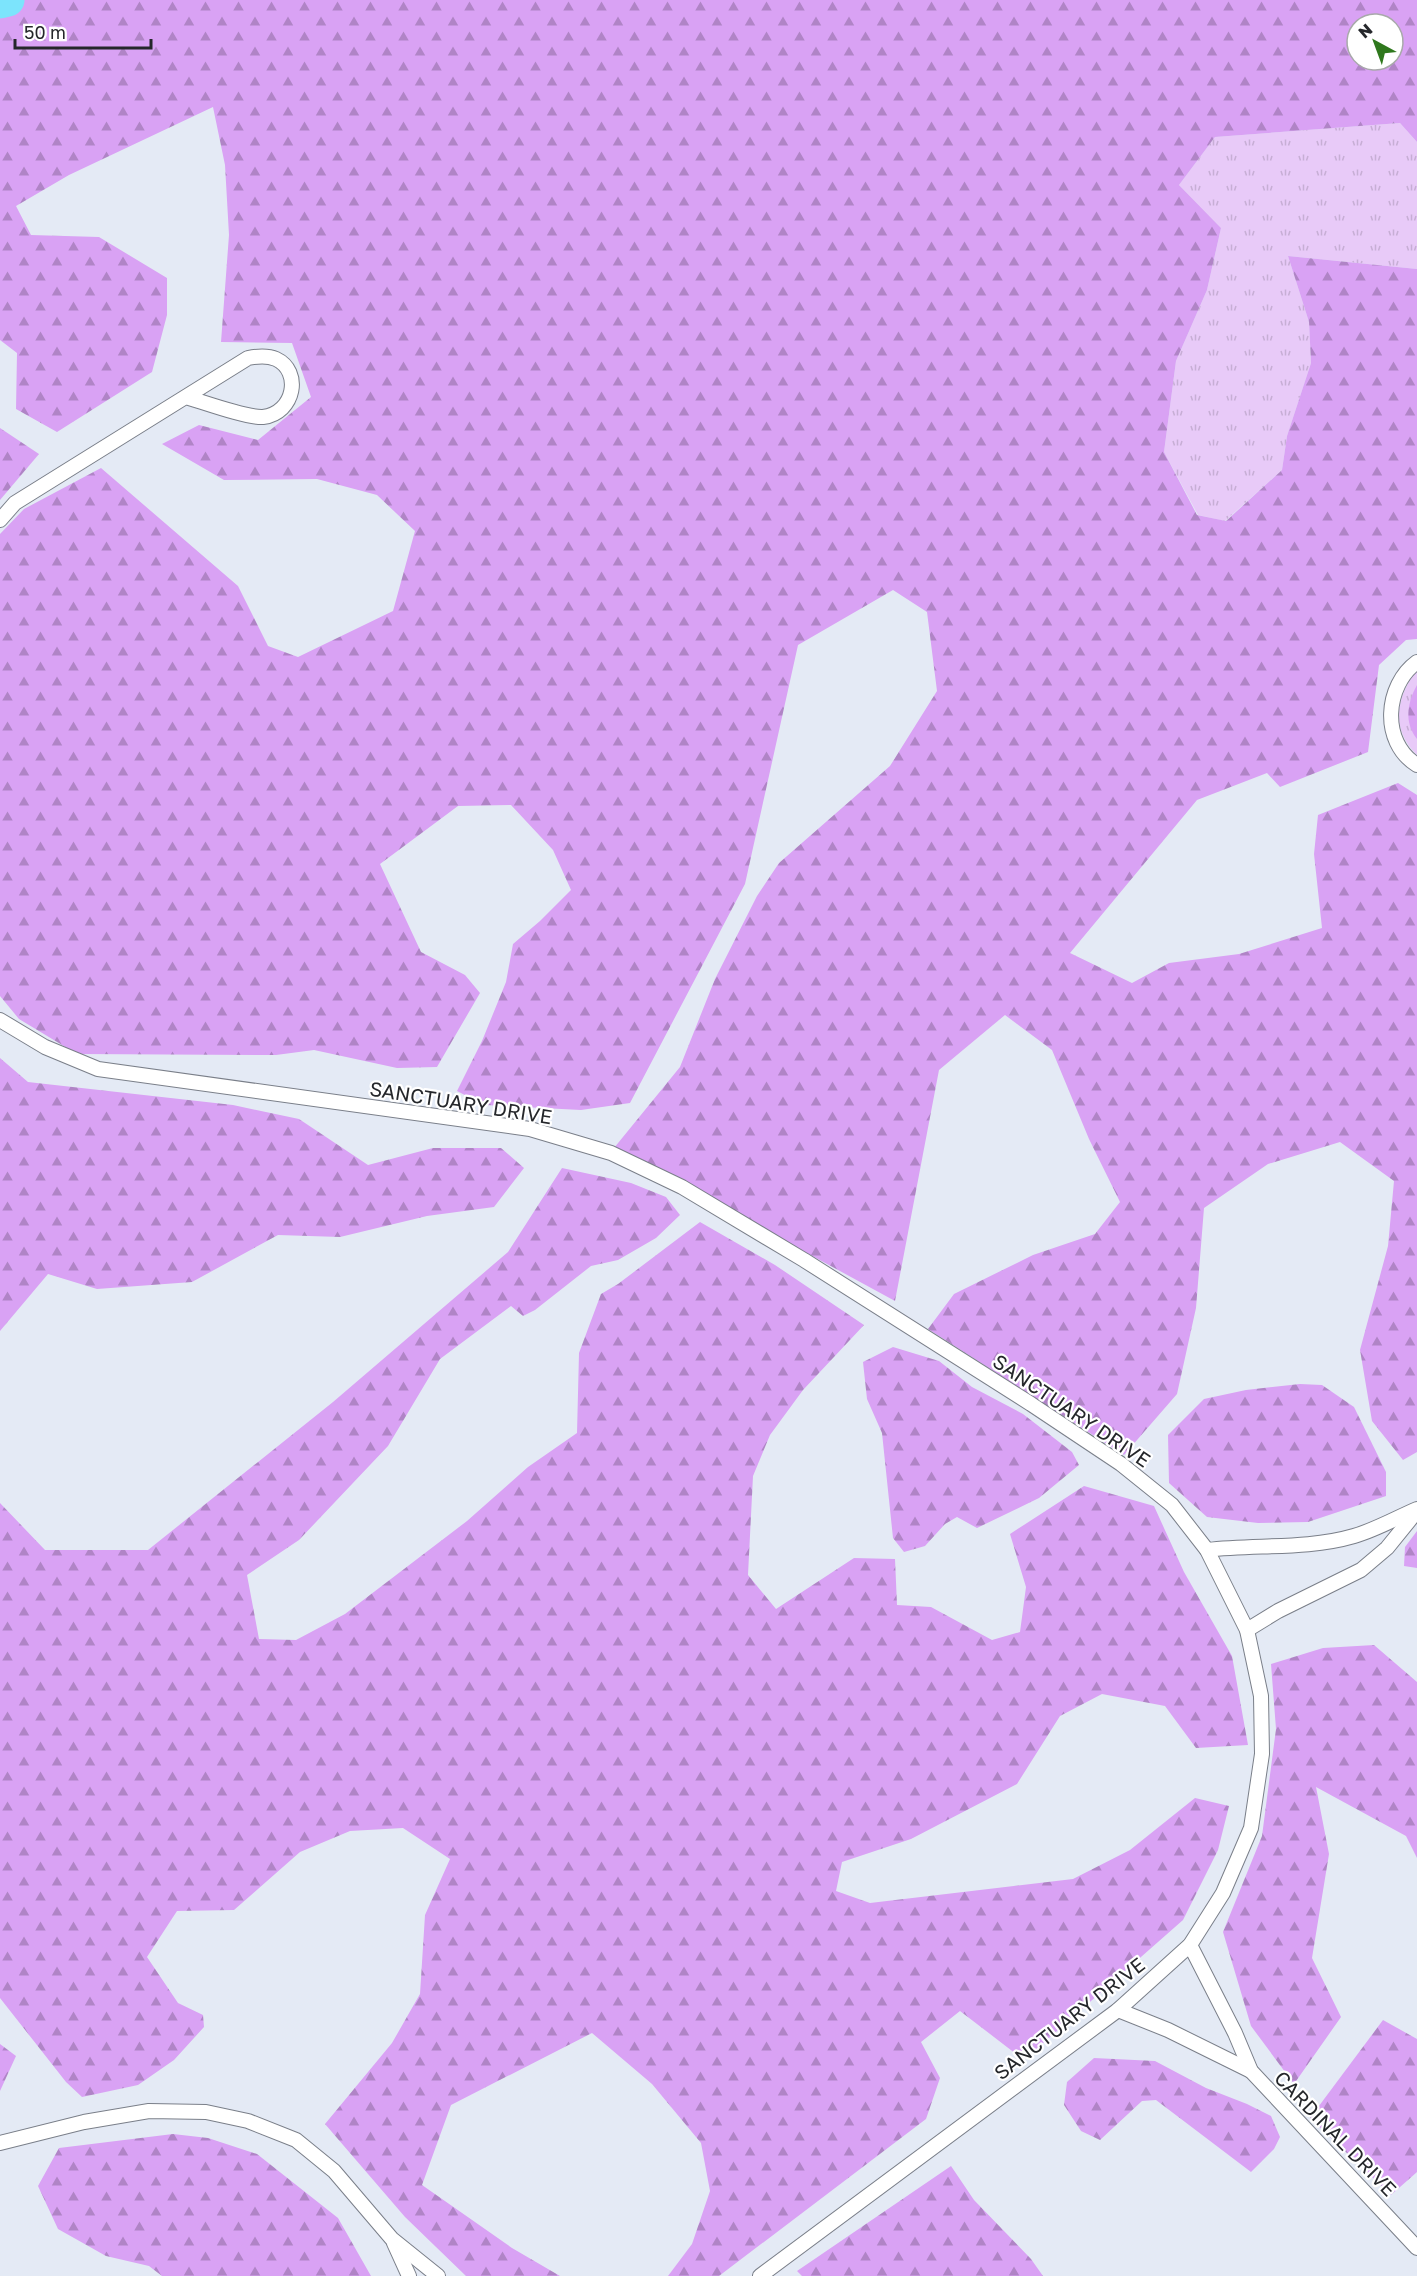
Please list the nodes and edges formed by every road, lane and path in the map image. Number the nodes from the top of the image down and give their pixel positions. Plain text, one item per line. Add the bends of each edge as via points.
1 (186, 397) junction
2 (0, 520) edge
3 (1417, 662) edge
4 (1417, 765) edge
5 (0, 1020) edge
6 (1417, 1510) edge
7 (1207, 1550) junction
8 (1247, 1630) junction
9 (1190, 1945) junction
10 (1118, 2010) junction
11 (1251, 2072) junction
12 (0, 2143) edge
13 (392, 2239) junction
14 (1417, 2248) edge
15 (410, 2276) edge
16 (438, 2276) edge
17 (760, 2276) edge

1 - 1 street via 248,357 278,360 287,370 293,387 288,403 279,412 262,417
1 - 2 street via 15,503
3 - 4 street via 1407,669 1394,691 1390,716 1396,741
5 - 7 street, SANCTUARY DRIVE via 45,1047 98,1069 530,1129 611,1153 682,1187 1031,1404 1121,1464 1172,1505
6 - 7 street via 1354,1536 1307,1545
6 - 8 street via 1388,1548 1361,1570
7 - 8 street, SANCTUARY DRIVE
8 - 9 street, SANCTUARY DRIVE via 1261,1696 1262,1754 1251,1828 1223,1893
9 - 10 street, SANCTUARY DRIVE
9 - 11 street, CARDINAL DRIVE
10 - 11 street, CARDINAL DRIVE
10 - 17 street, SANCTUARY DRIVE
11 - 14 street, CARDINAL DRIVE
12 - 13 street via 148,2111 206,2112 248,2121 296,2140 334,2171
13 - 15 street
13 - 16 street

